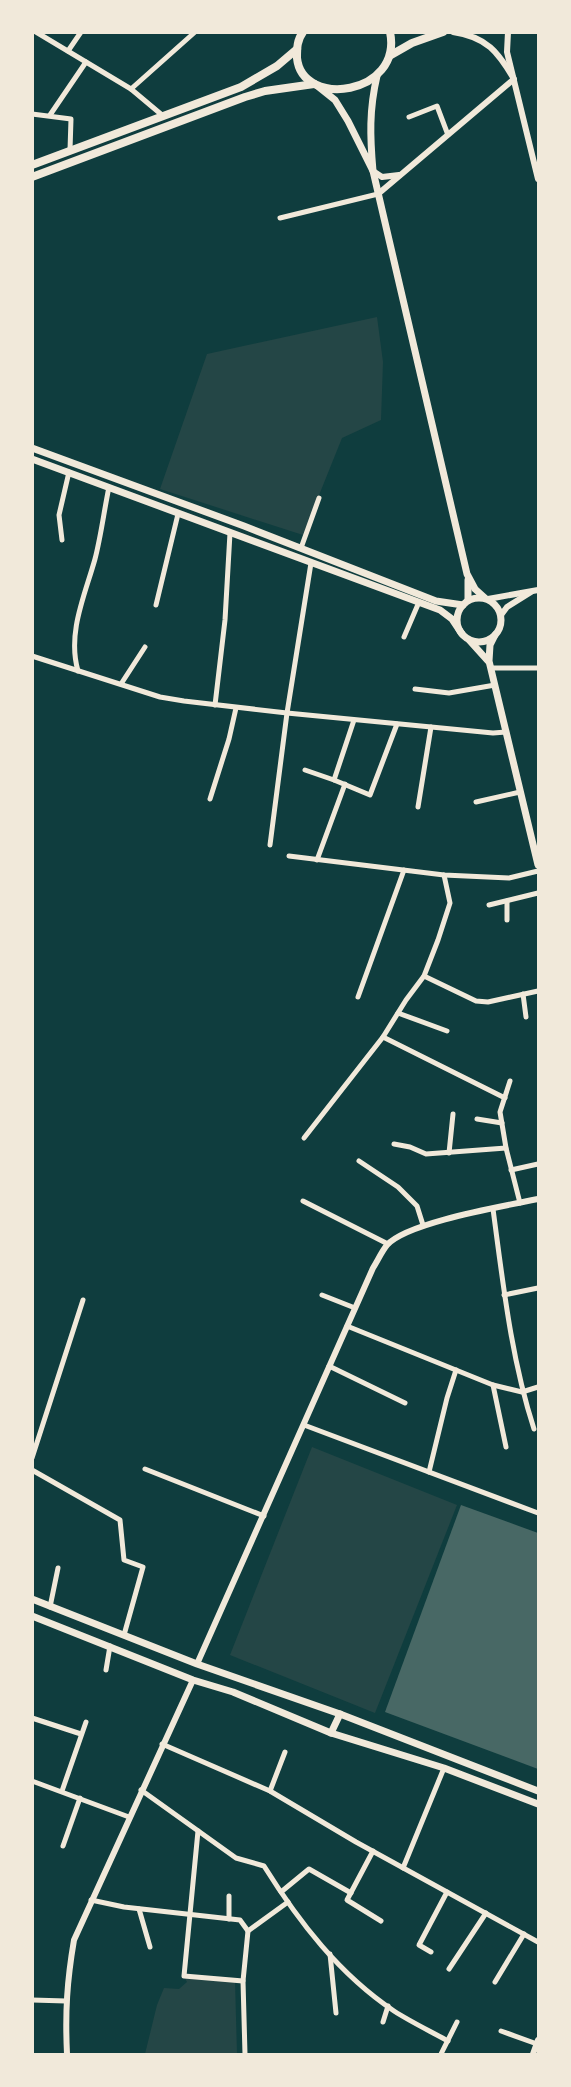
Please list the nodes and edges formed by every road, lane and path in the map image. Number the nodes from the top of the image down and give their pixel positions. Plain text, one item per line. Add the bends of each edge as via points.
1 (36, 32) edge
2 (81, 32) edge
3 (195, 32) edge
4 (390, 32) edge
5 (443, 32) edge
6 (453, 32) edge
7 (508, 32) edge
8 (300, 34) edge
9 (297, 50) junction
10 (68, 51) junction
11 (391, 55) junction
12 (86, 62) junction
13 (377, 76) junction
14 (514, 79) junction
15 (314, 84) junction
16 (131, 90) junction
17 (32, 114) edge
18 (50, 115) junction
19 (162, 115) junction
20 (409, 117) dead end
21 (448, 135) junction
22 (70, 150) junction
23 (32, 165) edge
24 (373, 171) junction
25 (400, 175) junction
26 (32, 177) edge
27 (538, 179) edge
28 (378, 194) junction
29 (280, 218) dead end
30 (32, 448) edge
31 (32, 459) edge
32 (68, 472) junction
33 (109, 487) junction
34 (319, 498) dead end
35 (178, 514) junction
36 (230, 533) junction
37 (62, 540) dead end
38 (301, 548) junction
39 (311, 563) junction
40 (466, 574) junction
41 (537, 590) edge
42 (486, 599) junction
43 (419, 602) junction
44 (465, 603) junction
45 (156, 605) dead end
46 (501, 615) junction
47 (495, 636) junction
48 (404, 637) dead end
49 (465, 637) junction
50 (145, 647) dead end
51 (32, 656) edge
52 (490, 665) junction
53 (538, 668) edge
54 (78, 671) junction
55 (121, 684) junction
56 (495, 685) junction
57 (415, 689) dead end
58 (214, 705) junction
59 (236, 708) junction
60 (287, 713) junction
61 (354, 720) junction
62 (397, 724) junction
63 (431, 727) junction
64 (506, 732) junction
65 (305, 770) dead end
66 (334, 780) junction
67 (345, 784) junction
68 (520, 792) junction
69 (210, 799) dead end
70 (476, 802) dead end
71 (418, 807) dead end
72 (270, 845) dead end
73 (289, 856) dead end
74 (317, 860) junction
75 (538, 865) edge
76 (404, 870) junction
77 (538, 871) edge
78 (444, 875) junction
79 (538, 893) edge
80 (507, 901) junction
81 (489, 905) dead end
82 (507, 920) dead end
83 (424, 976) junction
84 (538, 991) edge
85 (523, 994) junction
86 (358, 997) dead end
87 (398, 1013) junction
88 (526, 1017) dead end
89 (447, 1031) dead end
90 (383, 1038) junction
91 (510, 1081) dead end
92 (505, 1098) junction
93 (453, 1114) dead end
94 (477, 1119) dead end
95 (502, 1123) junction
96 (304, 1138) dead end
97 (394, 1144) dead end
98 (506, 1148) junction
99 (449, 1153) junction
100 (359, 1161) dead end
101 (538, 1164) edge
102 (511, 1170) junction
103 (538, 1199) edge
104 (303, 1201) dead end
105 (520, 1203) junction
106 (493, 1209) junction
107 (423, 1225) junction
108 (388, 1244) junction
109 (538, 1288) edge
110 (322, 1295) dead end
111 (504, 1295) junction
112 (83, 1300) dead end
113 (355, 1308) junction
114 (347, 1326) junction
115 (330, 1366) junction
116 (456, 1370) junction
117 (493, 1385) junction
118 (538, 1387) edge
119 (522, 1392) junction
120 (405, 1403) dead end
121 (304, 1425) junction
122 (534, 1429) dead end
123 (506, 1447) dead end
124 (32, 1458) edge
125 (145, 1469) dead end
126 (32, 1470) edge
127 (429, 1472) junction
128 (538, 1514) edge
129 (264, 1516) junction
130 (58, 1568) dead end
131 (32, 1598) edge
132 (50, 1606) junction
133 (32, 1616) edge
134 (124, 1635) junction
135 (110, 1645) junction
136 (197, 1664) junction
137 (106, 1670) dead end
138 (193, 1680) junction
139 (340, 1714) junction
140 (32, 1718) edge
141 (86, 1722) dead end
142 (332, 1733) junction
143 (82, 1734) junction
144 (162, 1744) junction
145 (285, 1752) dead end
146 (444, 1768) junction
147 (33, 1783) edge
148 (141, 1790) junction
149 (270, 1791) junction
150 (538, 1791) edge
151 (62, 1792) junction
152 (80, 1798) junction
153 (538, 1804) edge
154 (129, 1817) junction
155 (198, 1831) junction
156 (63, 1846) dead end
157 (372, 1851) junction
158 (403, 1868) junction
159 (281, 1892) junction
160 (447, 1892) junction
161 (350, 1893) junction
162 (229, 1896) dead end
163 (92, 1900) junction
164 (288, 1902) junction
165 (139, 1908) junction
166 (486, 1913) junction
167 (190, 1914) junction
168 (229, 1919) junction
169 (381, 1921) dead end
170 (248, 1931) junction
171 (524, 1934) junction
172 (538, 1942) edge
173 (150, 1946) dead end
174 (431, 1952) dead end
175 (330, 1954) junction
176 (449, 1969) dead end
177 (244, 1981) junction
178 (495, 1982) dead end
179 (32, 2000) edge
180 (66, 2002) junction
181 (388, 2006) junction
182 (336, 2013) dead end
183 (383, 2022) dead end
184 (457, 2022) dead end
185 (501, 2031) dead end
186 (448, 2041) junction
187 (538, 2042) edge
188 (67, 2054) edge
189 (245, 2054) edge
190 (441, 2054) edge
191 (533, 2054) edge

1 - 10 street
2 - 10 street
3 - 16 street
4 - 11 main road
5 - 11 main road
6 - 14 street via 477,38 489,45
7 - 14 street via 507,52
8 - 9 main road
9 - 15 main road via 300,69
9 - 19 main road via 277,66 241,86
10 - 12 street
11 - 13 main road
12 - 16 street
12 - 18 street
13 - 15 main road via 345,89
13 - 24 main road via 370,126
14 - 21 street
14 - 27 street
15 - 24 main road via 335,100
15 - 26 main road via 245,97
16 - 19 street
17 - 18 street
18 - 22 street via 70,119
19 - 22 main road
20 - 21 street via 437,106
21 - 25 street
22 - 23 main road
24 - 25 street via 382,177
24 - 28 main road
25 - 28 street
28 - 29 street
28 - 40 main road
30 - 38 main road
31 - 32 main road
32 - 33 main road
32 - 37 street via 59,515
33 - 35 main road
33 - 54 street via 74,636 73,655
34 - 38 street
35 - 36 main road
35 - 45 street
36 - 39 main road
36 - 58 street via 225,620
38 - 44 main road via 436,601
39 - 43 main road
39 - 60 street
40 - 42 main road
40 - 44 main road via 469,588
41 - 42 street
41 - 46 street via 519,599
42 - 44 main road via 474,598
42 - 46 main road via 498,608
43 - 48 street
43 - 49 main road via 440,610 452,619
44 - 49 main road via 459,610 457,622
46 - 47 main road
47 - 49 main road via 482,642
47 - 52 main road via 490,645
49 - 52 main road
50 - 55 street
51 - 54 street
52 - 53 street
52 - 56 main road
54 - 55 street
55 - 58 street via 160,697
56 - 57 street via 449,693
56 - 64 main road
58 - 59 street
59 - 60 street
59 - 69 street
60 - 61 street
60 - 72 street
61 - 62 street
61 - 66 street
62 - 63 street
62 - 67 street via 370,795
63 - 64 street
63 - 71 street
64 - 68 main road
65 - 66 street
66 - 67 street
67 - 74 street
68 - 70 street
68 - 75 main road
73 - 74 street
74 - 76 street
76 - 78 street
76 - 86 street
77 - 78 street via 509,878
78 - 83 street via 450,903
79 - 80 street
80 - 81 street
80 - 82 street
83 - 85 street via 476,1001 488,1002
83 - 87 street
84 - 85 street
85 - 88 street
87 - 89 street
87 - 90 street
90 - 92 street
90 - 96 street
91 - 92 street
92 - 95 street via 500,1112
93 - 99 street
94 - 95 street
95 - 98 street
97 - 99 street via 426,1154
98 - 99 street
98 - 102 street
100 - 107 street via 398,1187 416,1206
101 - 102 street
102 - 105 street
103 - 105 street
104 - 108 street
105 - 106 street
106 - 107 street
106 - 111 street
107 - 108 street via 403,1233
108 - 113 street
109 - 111 street
110 - 113 street
111 - 119 street
112 - 124 street
113 - 114 street
114 - 115 street
114 - 116 street
115 - 120 street
115 - 121 street
116 - 117 street
116 - 127 street
117 - 119 street
117 - 123 street
118 - 119 street
119 - 122 street
121 - 127 street
121 - 129 street
125 - 129 street
126 - 134 street via 120,1520 124,1560 143,1567
127 - 128 street
129 - 136 street
130 - 132 street
131 - 132 main road
132 - 134 main road
133 - 135 main road
134 - 136 main road
135 - 137 street
135 - 138 main road
136 - 139 main road
138 - 142 main road via 233,1692
138 - 144 street
139 - 142 main road
139 - 150 main road
140 - 143 street
141 - 143 street
142 - 146 main road
143 - 151 street
144 - 148 street
144 - 149 street
145 - 149 street
146 - 153 main road
146 - 158 street
147 - 151 street
148 - 154 street
148 - 155 street
149 - 157 street
151 - 152 street
152 - 154 street
152 - 156 street
154 - 163 street
155 - 159 street via 236,1858 264,1866
155 - 167 street
157 - 158 street
157 - 161 street
158 - 160 street
159 - 161 street via 309,1869
159 - 164 street
160 - 166 street
160 - 174 street via 419,1945
161 - 169 street via 347,1900
162 - 168 street
163 - 165 street
163 - 180 street via 74,1940
164 - 170 street
164 - 175 street
165 - 167 street
165 - 173 street
166 - 171 street
166 - 176 street
167 - 168 street
167 - 177 street via 184,1976
168 - 170 street via 240,1920
170 - 177 street
171 - 172 street
171 - 178 street
175 - 181 street via 349,1975
175 - 182 street
177 - 189 street
179 - 180 street
180 - 188 street
181 - 183 street
181 - 186 street
184 - 186 street
185 - 187 street
186 - 190 street
187 - 191 street

